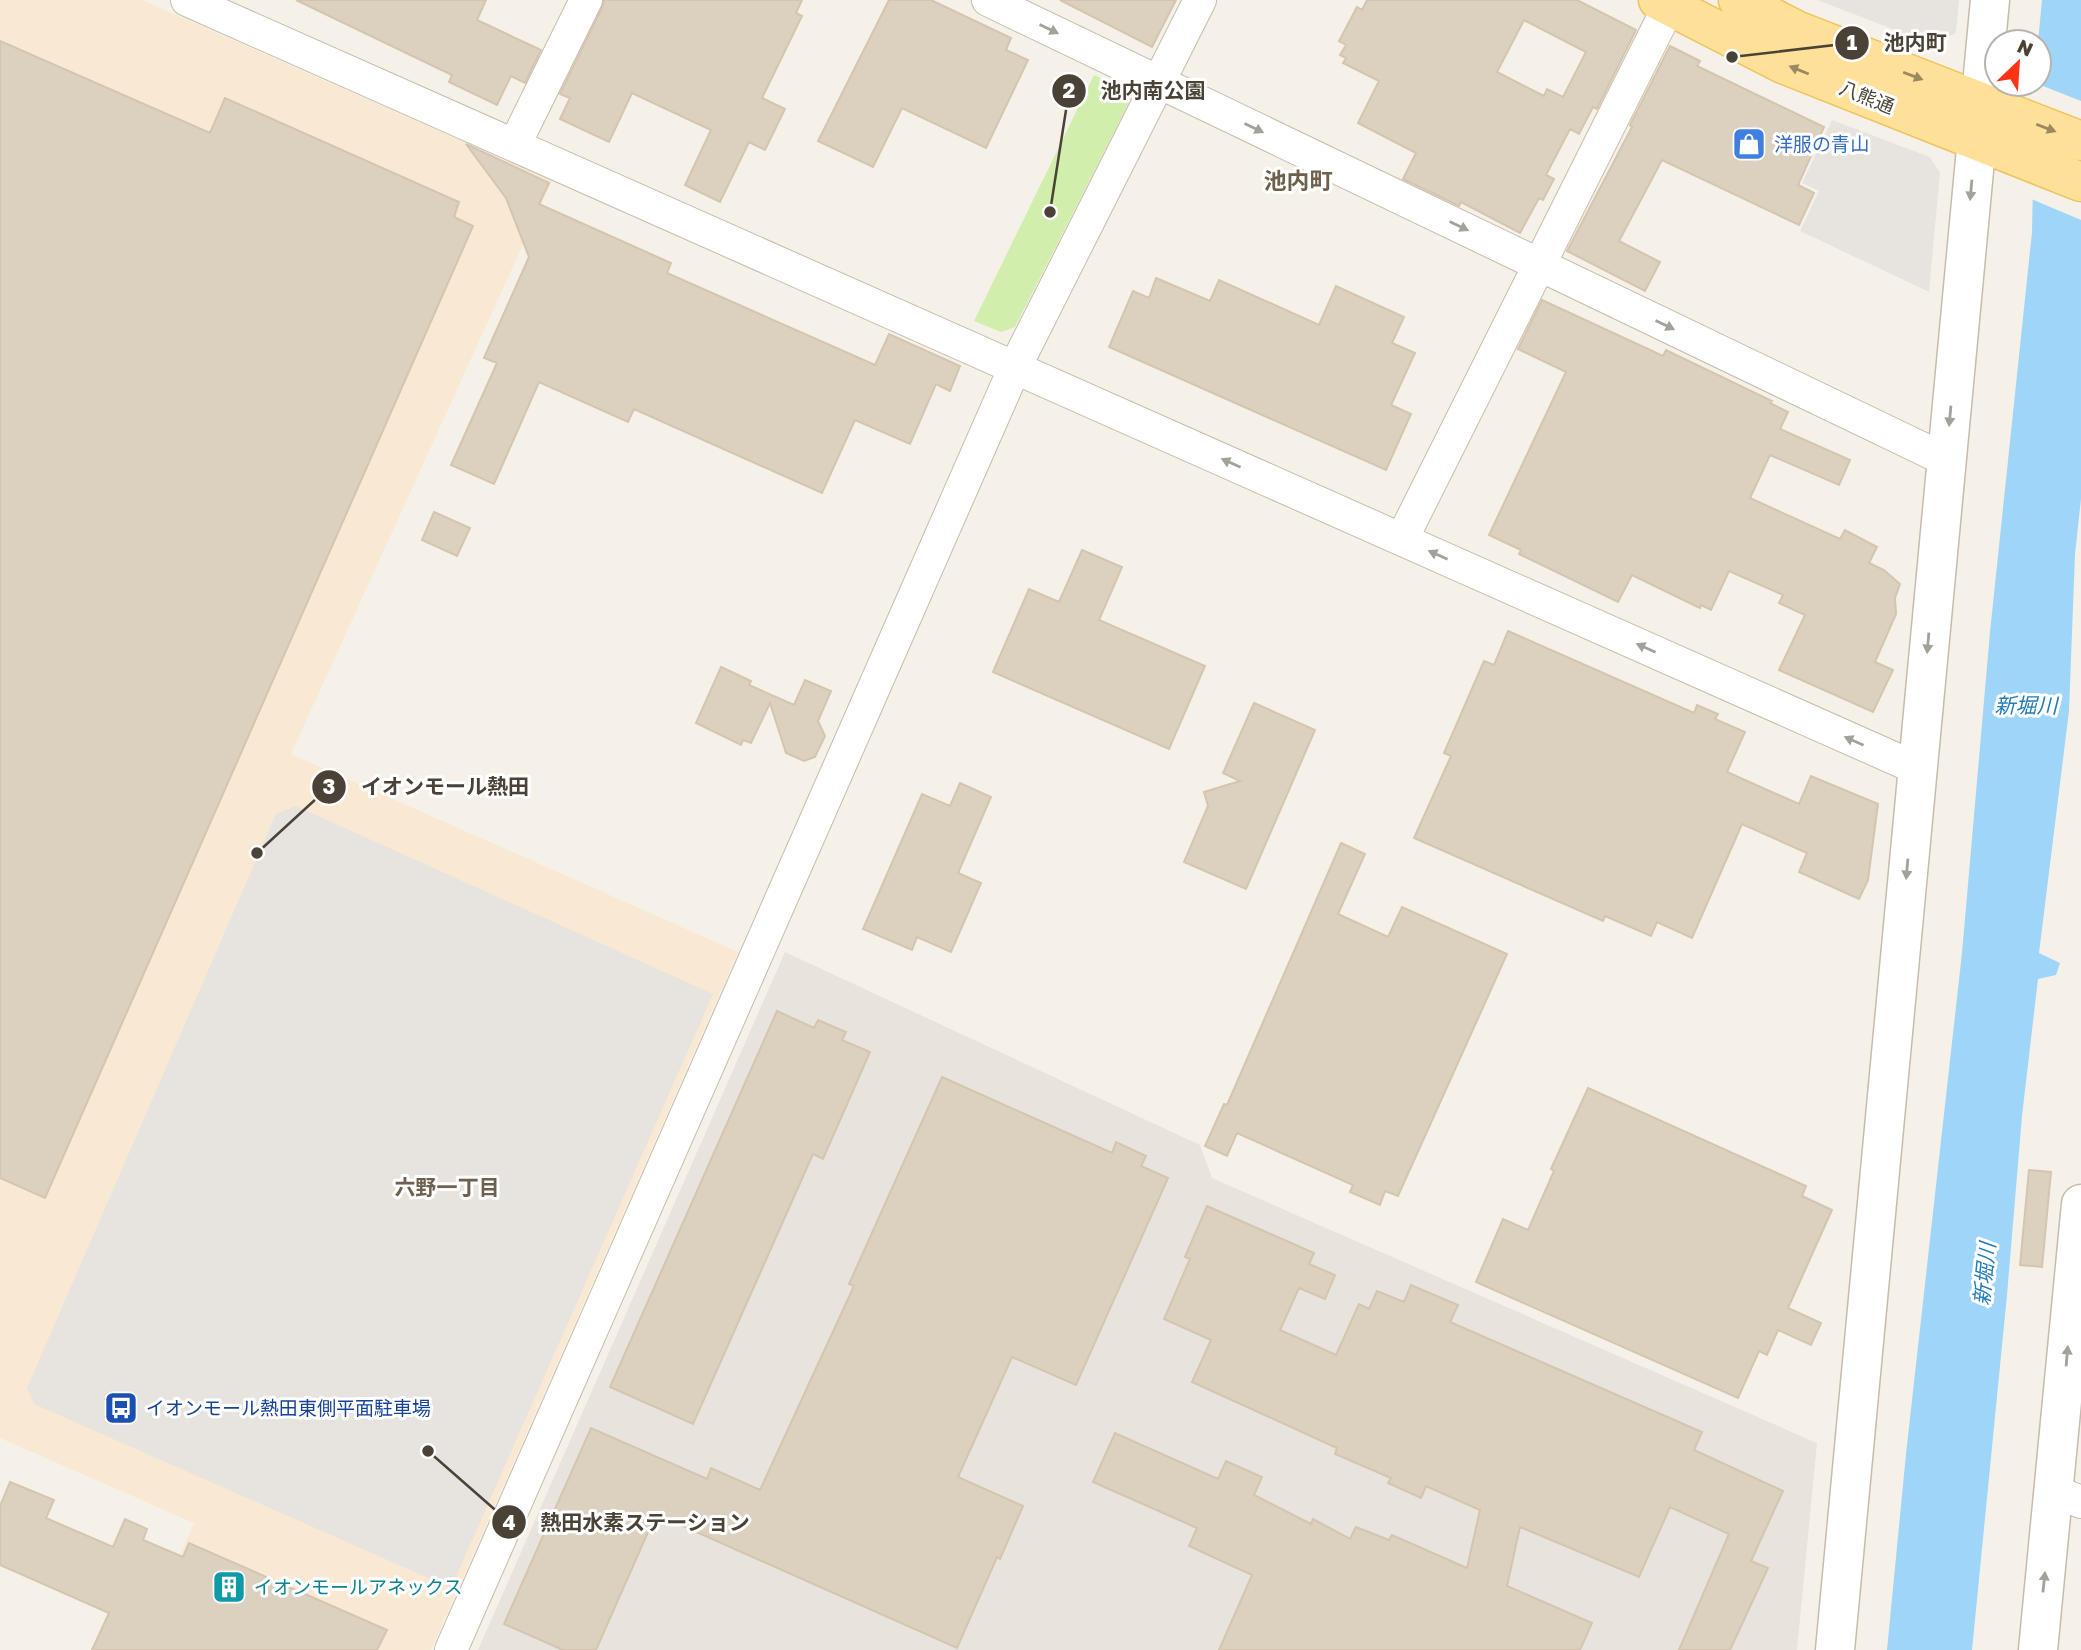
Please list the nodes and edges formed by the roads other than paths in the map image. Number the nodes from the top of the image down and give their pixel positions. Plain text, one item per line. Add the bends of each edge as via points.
1 (187, 0) edge
2 (586, 0) edge
3 (988, 0) edge
4 (1200, 0) edge
5 (1738, 0) edge
6 (1990, 0) edge
7 (1663, 3) edge
8 (1158, 82) junction
9 (1996, 108) junction
10 (2081, 141) edge
11 (514, 144) junction
12 (1992, 147) junction
13 (2081, 182) edge
14 (1539, 265) junction
15 (1015, 367) junction
16 (1946, 460) junction
17 (1402, 539) junction
18 (1916, 768) junction
19 (2081, 1204) edge
20 (2067, 1497) edge
21 (451, 1650) edge
22 (1835, 1650) edge
23 (2038, 1650) edge

1 - 11 street
2 - 11 street
3 -> 8 street
4 - 8 street
5 -> 9 main road, 八熊通 via 1796,30
6 - 9 street
12 -> 7 main road, 八熊通 via 1783,64
7 - 14 street
8 -> 14 street
8 - 15 street
9 -> 10 main road, 八熊通
9 - 12 street
11 - 15 street
12 - 13 main road, 八熊通
12 -> 16 street
14 -> 16 street
14 - 17 street
17 -> 15 street
15 - 21 street
16 -> 18 street
18 -> 17 street
18 -> 22 street
20 -> 19 street
23 -> 20 street

